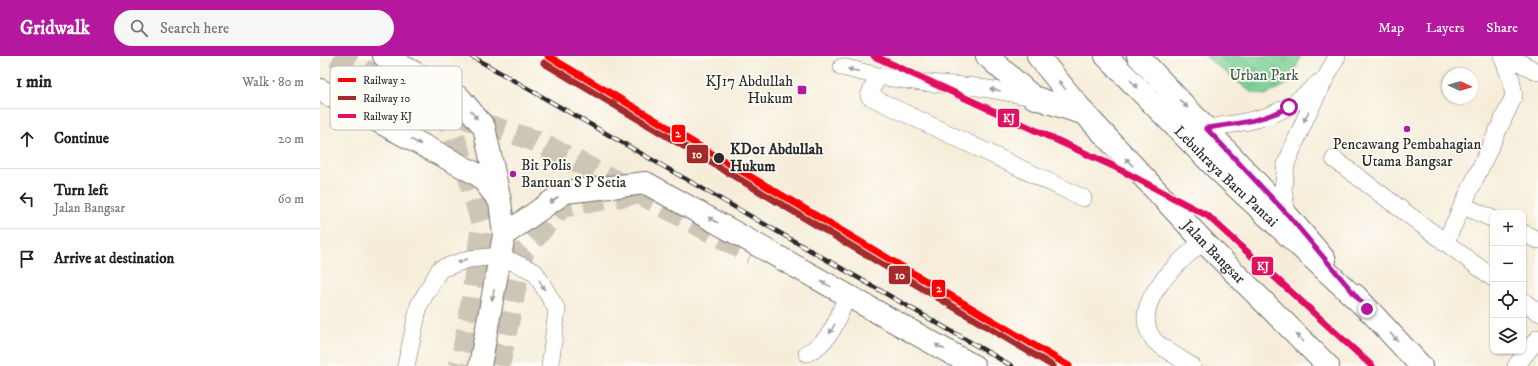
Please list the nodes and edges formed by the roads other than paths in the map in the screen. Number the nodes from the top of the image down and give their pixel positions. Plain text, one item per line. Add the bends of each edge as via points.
1 (384, 56) edge
2 (988, 56) edge
3 (1038, 56) edge
4 (1106, 56) edge
5 (1138, 56) edge
6 (1502, 56) edge
7 (1507, 56) edge
8 (1334, 63) edge
9 (402, 66) edge
10 (842, 67) dead end
11 (1538, 72) edge
12 (878, 76) junction
13 (320, 90) edge
14 (330, 95) edge
15 (1033, 97) junction
16 (462, 100) edge
17 (1085, 114) junction
18 (1206, 128) junction
19 (394, 130) edge
20 (1334, 159) dead end
21 (1083, 198) dead end
22 (500, 201) junction
23 (1464, 206) junction
24 (1288, 215) junction
25 (1490, 219) edge
26 (1526, 234) edge
27 (504, 235) junction
28 (1538, 240) edge
29 (1203, 241) junction
30 (1445, 243) junction
31 (500, 256) junction
32 (1490, 276) edge
33 (847, 295) junction
34 (1526, 303) edge
35 (1367, 309) junction
36 (1538, 312) edge
37 (1538, 338) edge
38 (806, 353) dead end
39 (406, 366) edge
40 (480, 366) edge
41 (550, 366) edge
42 (974, 366) edge
43 (1192, 366) edge
44 (1328, 366) edge
45 (1421, 366) edge
46 (1516, 366) edge

1 -> 9 main road
2 - 15 main road, Jalan Bangsar
17 -> 3 main road
4 -> 35 main road, Lebuhraya Baru Pantai via 1218,170
5 -> 18 main road
6 - 23 lane via 1511,79 1514,96
7 - 11 lane
8 - 18 lane via 1302,98 1275,115 1244,123
8 -> 24 lane via 1306,117 1286,164 1283,189
12 -> 10 lane
15 -> 12 lane via 977,87
12 - 21 lane via 869,96
13 -> 14 main road
15 - 17 main road, Jalan Bangsar
16 -> 22 main road via 484,127
29 -> 17 main road, Jalan Bangsar
18 - 24 main road
19 -> 22 main road via 480,176
20 - 30 lane
22 - 27 main road
23 - 25 lane
23 - 30 lane
24 - 35 main road
26 - 28 lane
27 - 31 main road
33 -> 27 main road via 646,183 565,192
29 - 43 lane via 1164,279 1150,299 1145,320 1154,340
44 -> 29 main road, Jalan Bangsar
30 - 32 lane
31 -> 39 lane via 468,259 440,270 419,305
31 -> 40 main road
31 -> 41 lane via 535,272 557,310
33 -> 38 lane via 833,331 817,348
42 -> 33 main road
34 - 36 lane
35 -> 45 main road
37 - 46 lane

